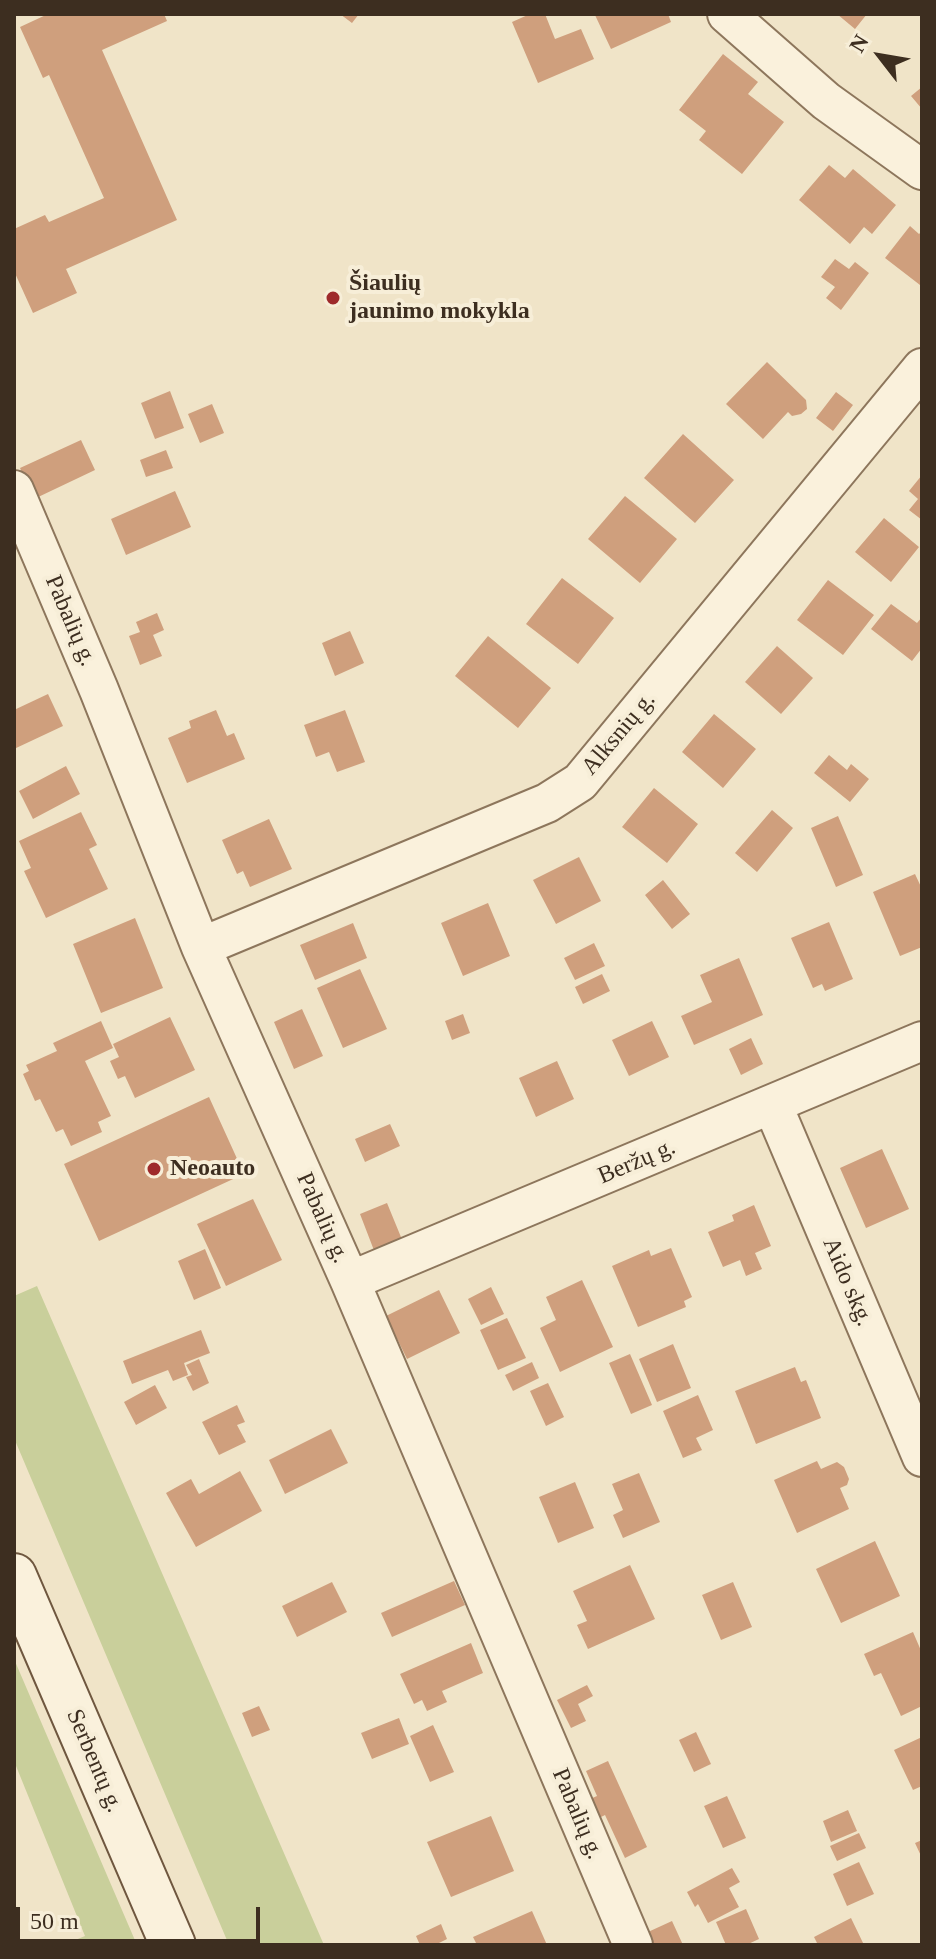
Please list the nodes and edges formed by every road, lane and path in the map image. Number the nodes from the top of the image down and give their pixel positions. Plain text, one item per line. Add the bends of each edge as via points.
1 (727, 14) edge
2 (922, 170) edge
3 (922, 368) edge
4 (14, 490) edge
5 (201, 947) junction
6 (922, 1041) edge
7 (773, 1106) junction
8 (350, 1281) junction
9 (922, 1457) edge
10 (14, 1576) edge
11 (173, 1945) edge
12 (633, 1945) edge

1 - 2 street via 826,101
3 - 5 street, Alksnių g. via 580,782 547,803
4 - 5 street, Pabalių g.
5 - 8 street, Pabalių g.
6 - 7 street, Beržų g.
7 - 8 street, Beržų g.
7 - 9 street, Aido skg.
8 - 12 street, Pabalių g.
10 - 11 main road, Serbentų g.

